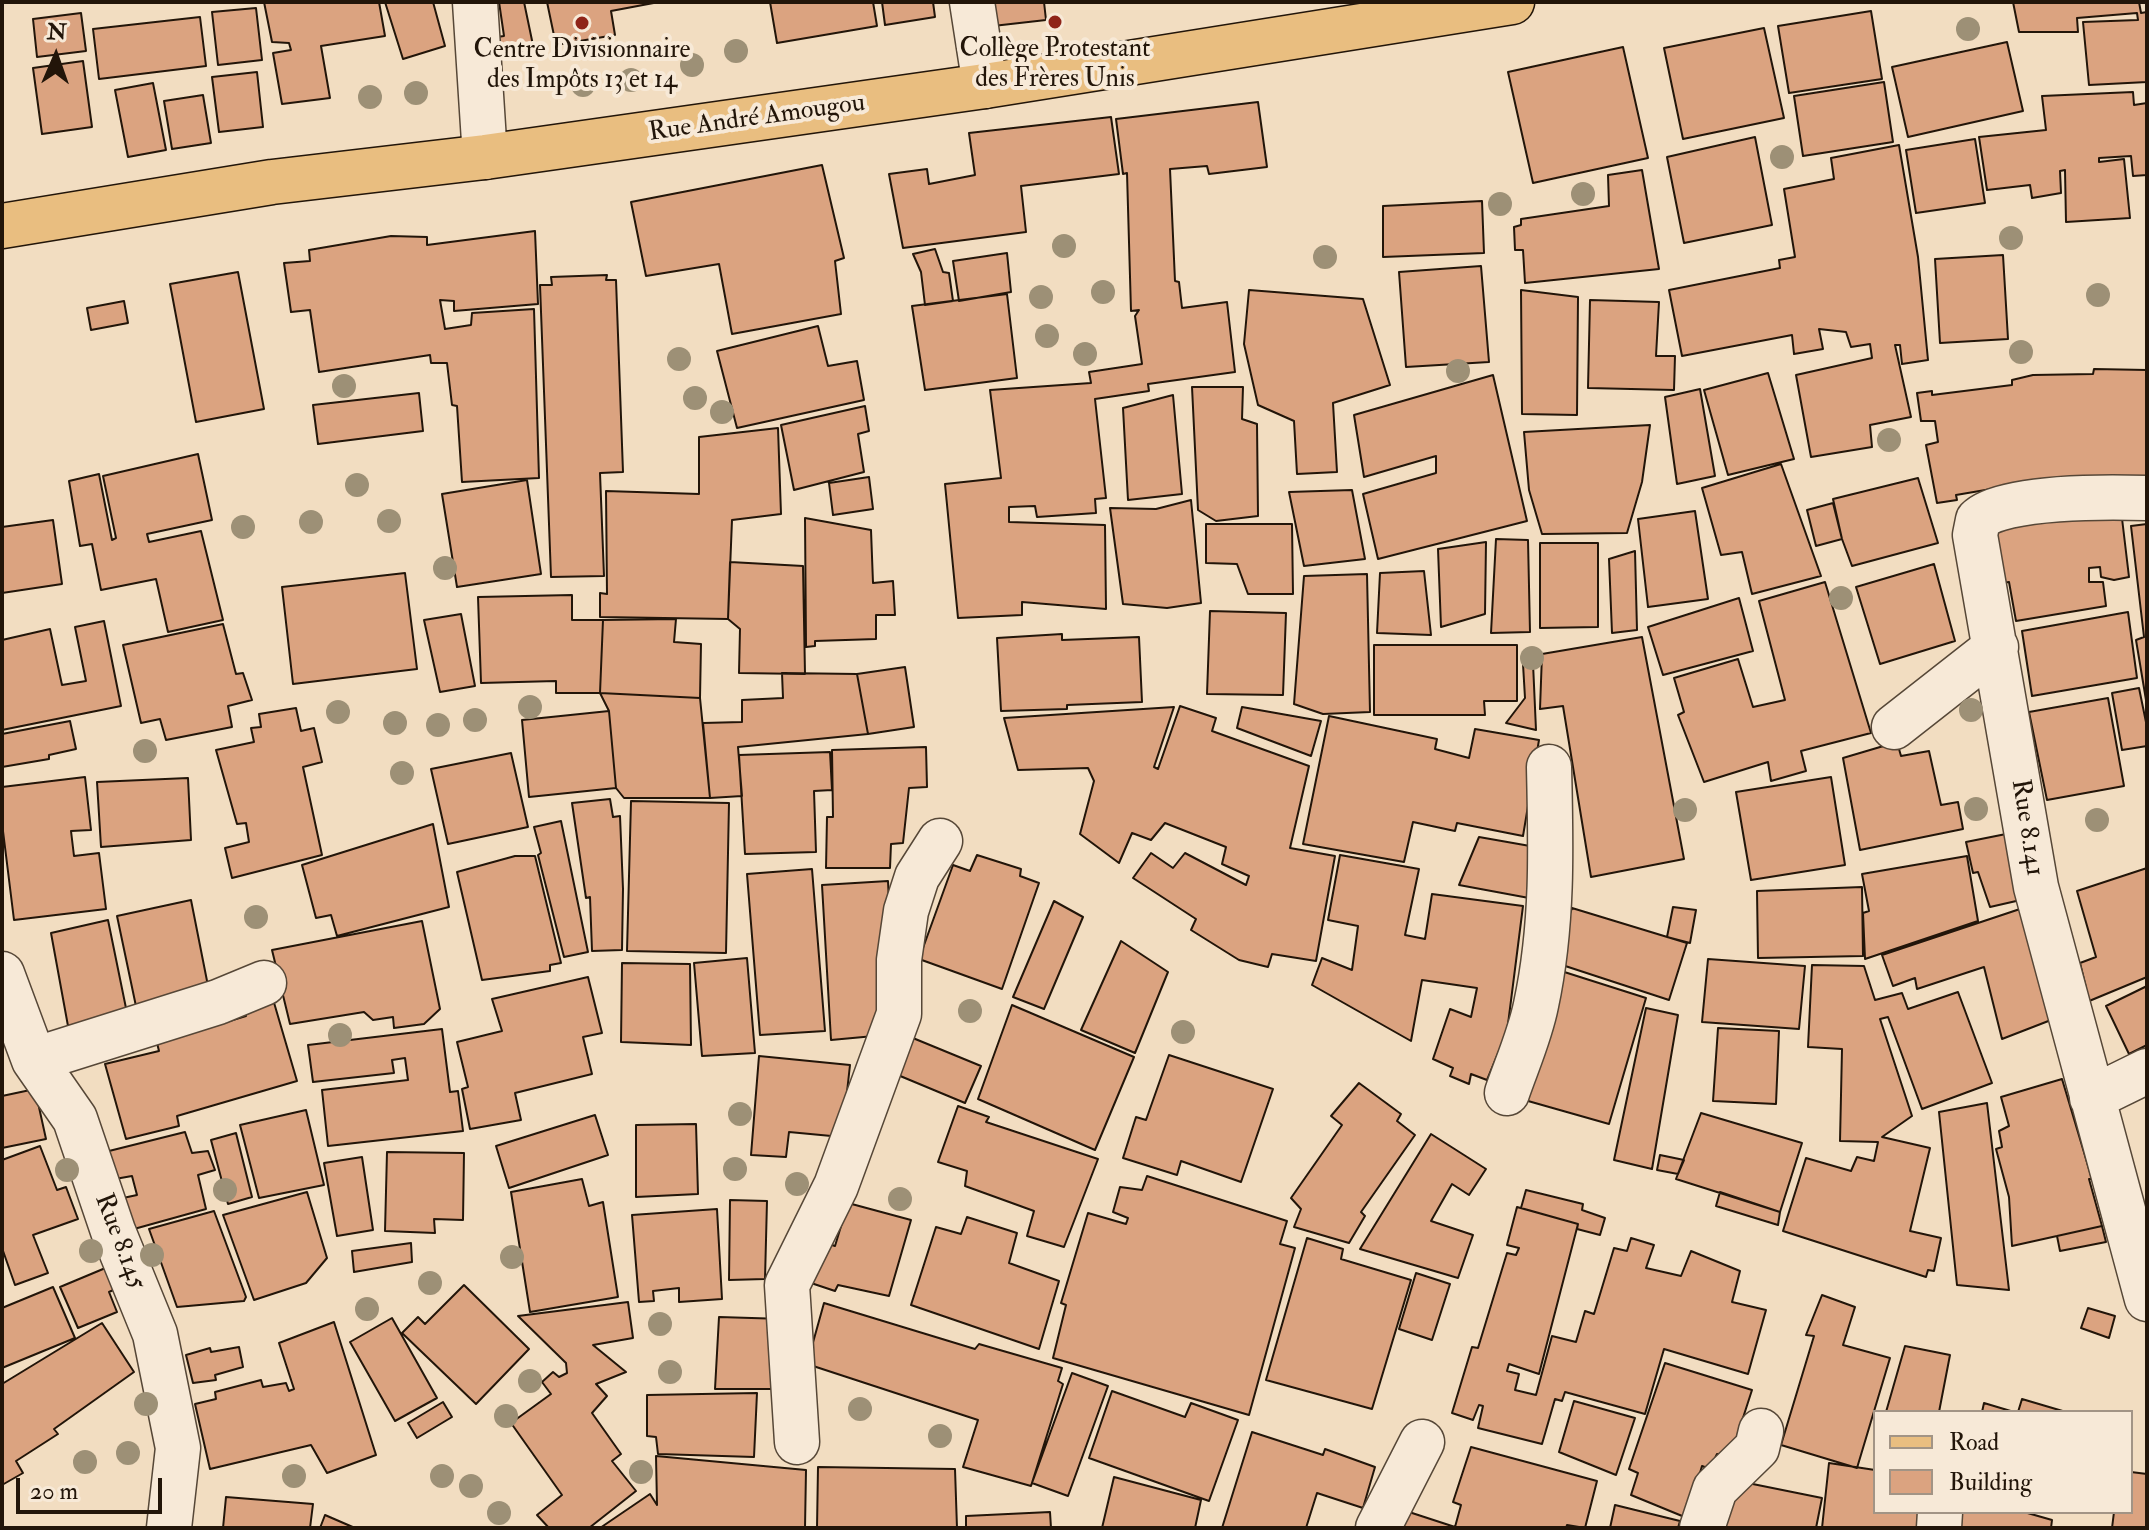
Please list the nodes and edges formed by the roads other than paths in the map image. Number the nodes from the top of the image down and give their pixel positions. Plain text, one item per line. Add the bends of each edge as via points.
1 (475, 2) edge
2 (972, 2) edge
3 (1512, 2) edge
4 (1350, 14) edge
5 (985, 86) junction
6 (485, 157) junction
7 (2, 226) edge
8 (2147, 498) edge
9 (1996, 647) junction
10 (1894, 727) dead end
11 (1549, 767) dead end
12 (940, 841) dead end
13 (2, 974) edge
14 (264, 983) dead end
15 (34, 1060) junction
16 (2147, 1071) edge
17 (1507, 1093) dead end
18 (2092, 1098) junction
19 (2147, 1299) edge
20 (1761, 1431) dead end
21 (797, 1442) dead end
22 (1422, 1442) dead end
23 (169, 1528) edge
24 (1378, 1528) edge
25 (1702, 1528) edge

1 - 6 street
2 - 5 street
3 - 4 main road, Rue André Amougou
4 - 5 main road, Rue André Amougou
5 - 6 main road, Rue André Amougou
6 - 7 main road, Rue André Amougou via 272,182
8 - 9 street, Rue 8.141 via 2061,499 1983,514 1975,535
9 - 10 street
9 - 18 street, Rue 8.141 via 2036,887
11 - 17 street via 1548,937 1536,1008
12 - 21 street via 917,877 906,911 899,1014 836,1186 787,1285
13 - 15 street, Rue 8.145
14 - 15 street
15 - 23 street, Rue 8.145 via 75,1119 155,1334 178,1448
16 - 18 street
18 - 19 street, Rue 8.141
20 - 25 street via 1757,1448 1715,1489
22 - 24 street

